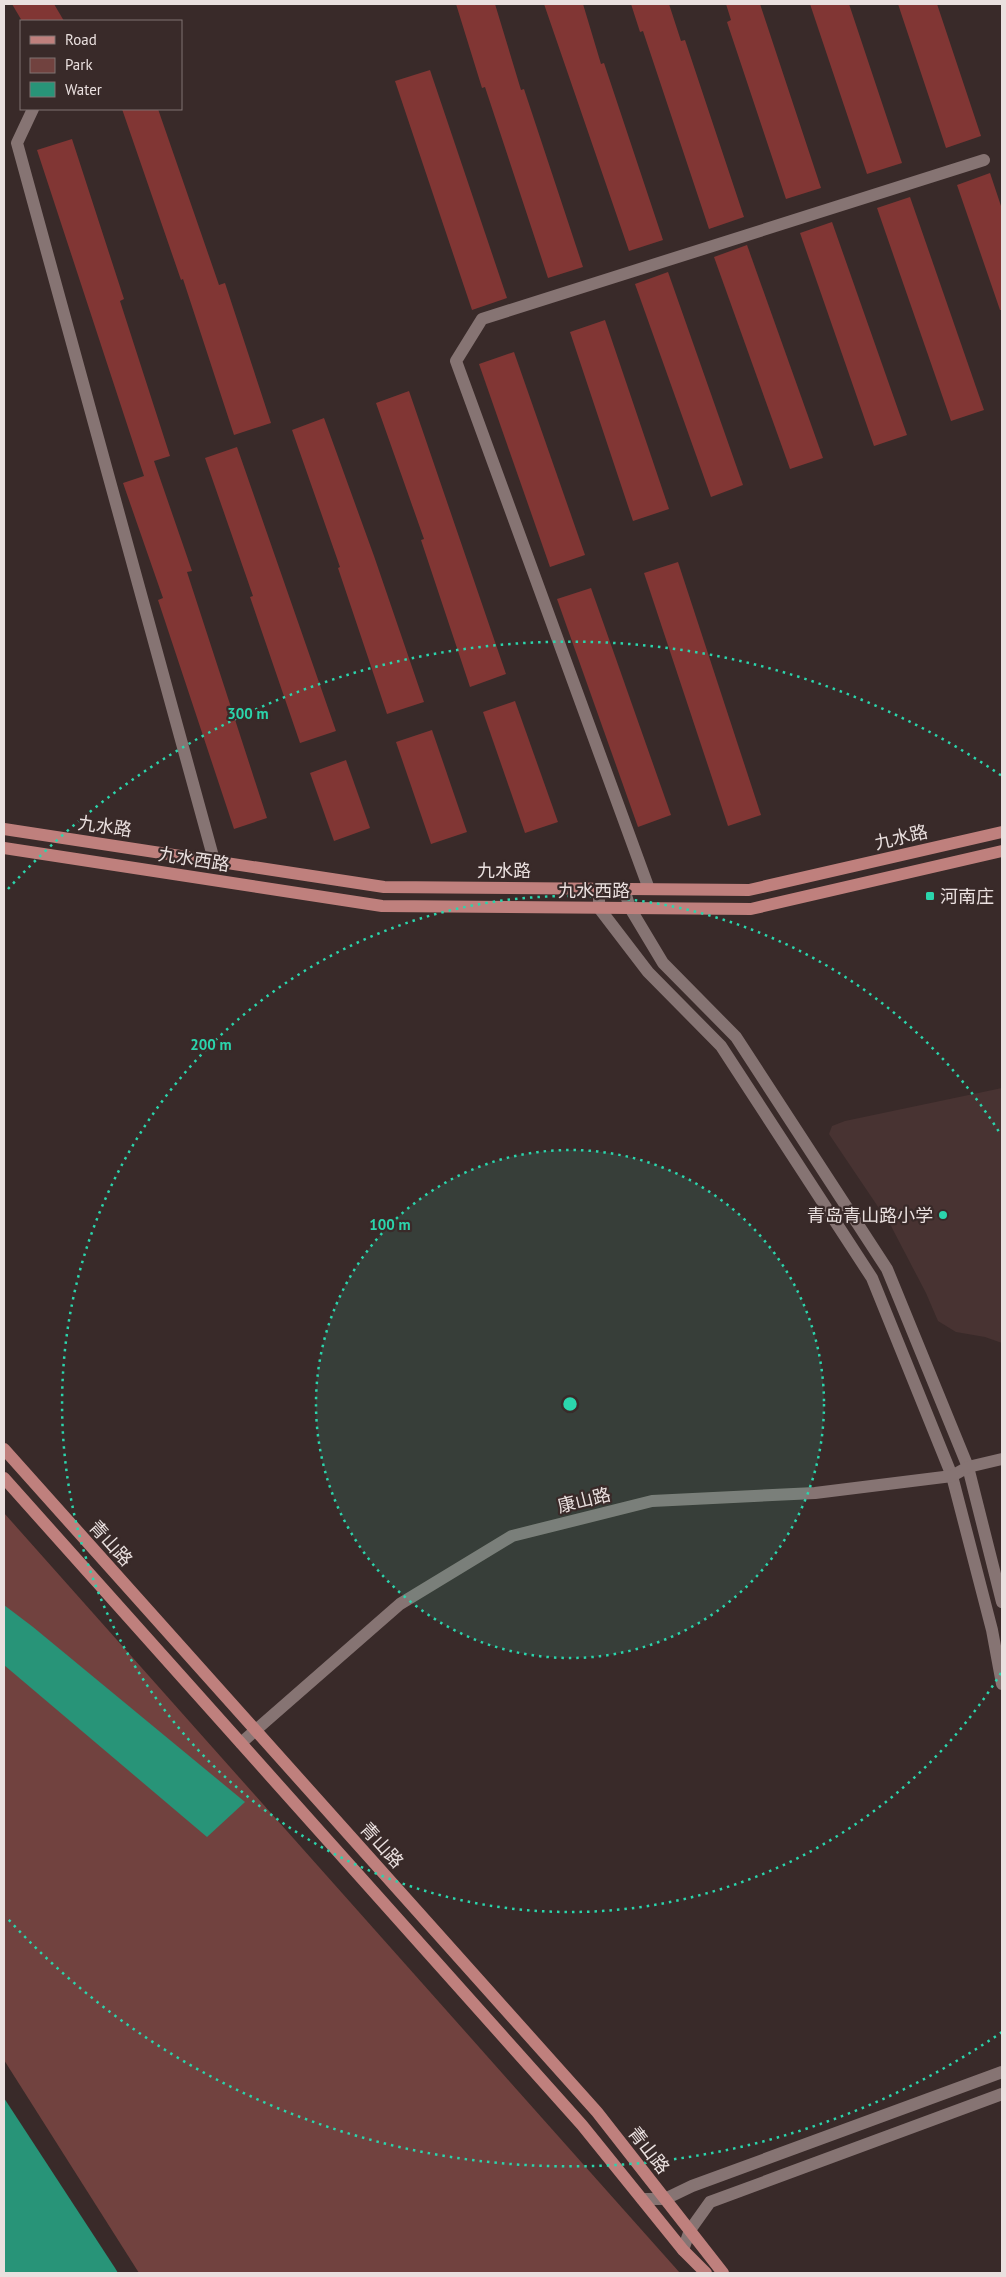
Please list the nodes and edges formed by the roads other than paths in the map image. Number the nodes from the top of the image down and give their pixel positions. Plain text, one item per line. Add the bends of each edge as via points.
1 (33, 110) edge
2 (984, 160) dead end
3 (4, 829) edge
4 (1002, 832) edge
5 (4, 848) edge
6 (1002, 851) edge
7 (214, 860) junction
8 (599, 889) junction
9 (624, 889) junction
10 (649, 889) junction
11 (599, 908) junction
12 (630, 908) junction
13 (4, 1449) edge
14 (1002, 1459) edge
15 (968, 1467) junction
16 (952, 1476) junction
17 (4, 1478) edge
18 (1002, 1602) edge
19 (1002, 1684) edge
20 (255, 1730) junction
21 (241, 1744) junction
22 (1002, 2072) edge
23 (1002, 2094) edge
24 (642, 2199) junction
25 (665, 2199) junction
26 (690, 2230) junction
27 (683, 2250) junction
28 (706, 2273) edge
29 (723, 2273) edge

1 - 7 street via 17,143
2 - 10 street via 482,319 456,361
3 - 7 main road, 九水路
4 - 10 main road, 九水路 via 749,890
5 - 11 main road, 九水西路 via 382,906
6 - 12 main road, 九水西路 via 752,909
7 - 8 main road, 九水路 via 384,887
8 - 9 main road, 九水路
8 - 11 street
9 - 10 main road, 九水路
9 - 12 street
11 - 12 main road, 九水西路
11 - 16 street via 648,972 721,1046 872,1278
12 - 15 street via 663,963 736,1037 887,1269
13 - 20 main road, 青山路
14 - 15 street, 康山路
15 - 16 street, 康山路
15 - 18 street
16 - 19 street via 992,1630
16 - 20 street, 康山路 via 815,1492 652,1501 512,1536 400,1604
17 - 21 main road, 青山路
20 - 21 street, 康山路
20 - 25 main road, 青山路 via 597,2112
21 - 24 main road, 青山路 via 582,2125
22 - 25 street via 692,2186
23 - 26 street via 710,2202
24 - 25 street
24 - 27 main road, 青山路
25 - 26 main road, 青山路
26 - 27 street
26 - 29 main road, 青山路
27 - 28 main road, 青山路

